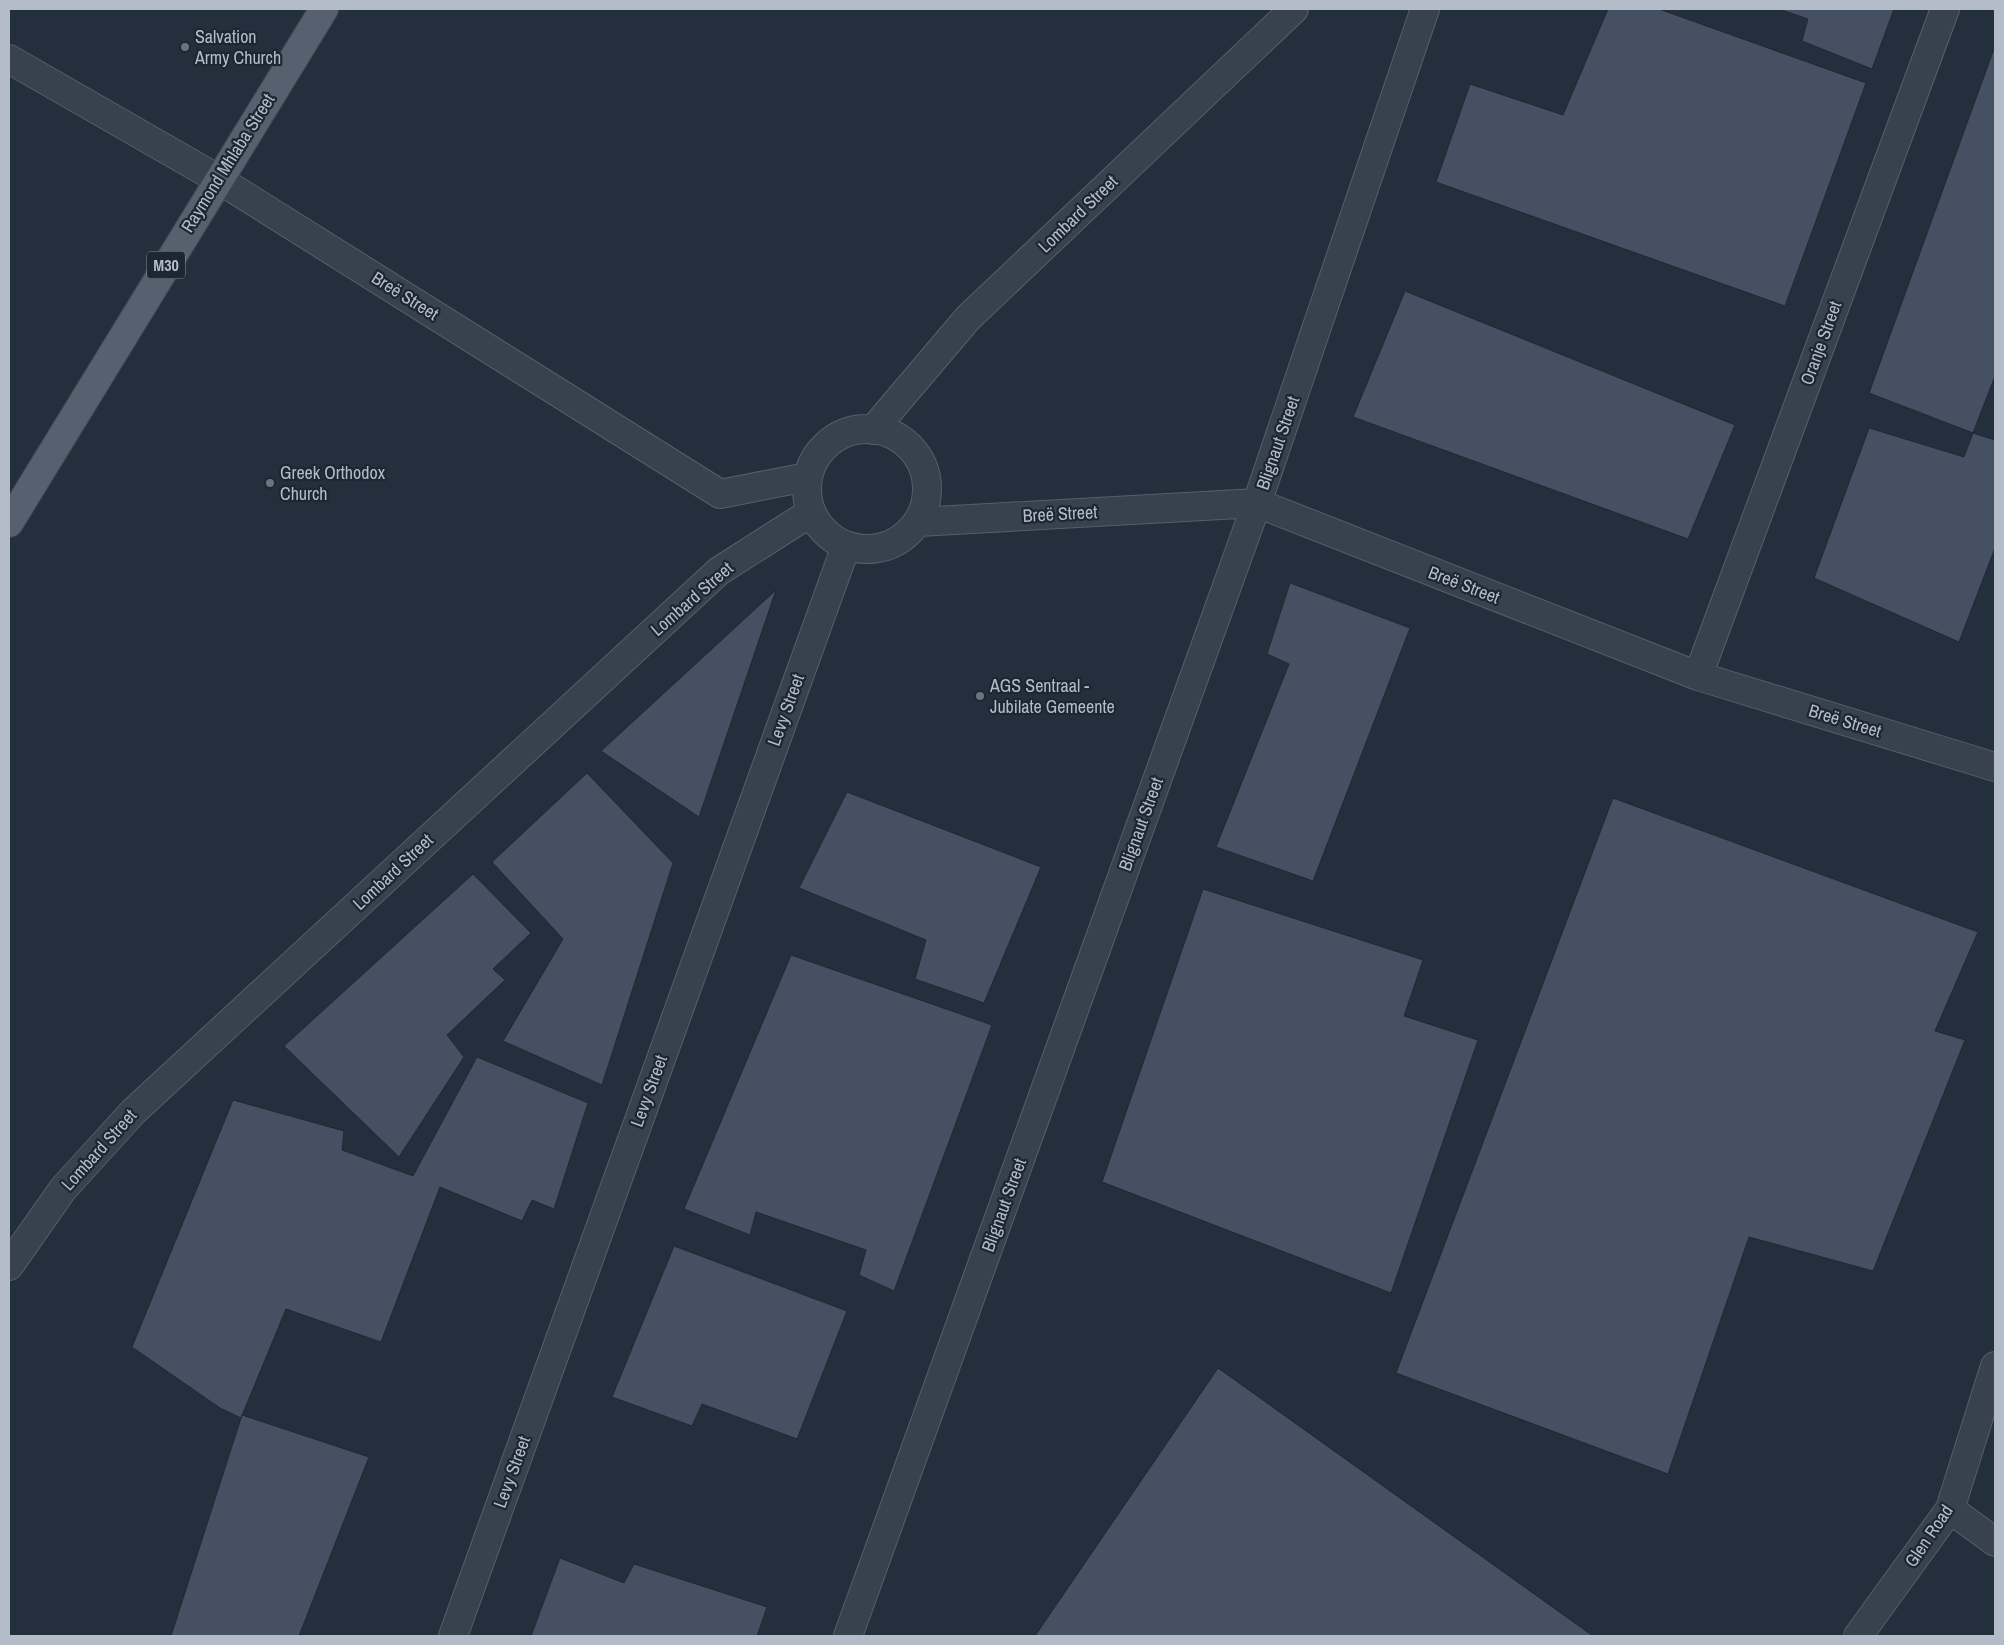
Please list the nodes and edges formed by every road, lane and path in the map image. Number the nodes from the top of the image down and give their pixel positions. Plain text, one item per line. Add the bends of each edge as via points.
1 (324, 9) edge
2 (1294, 9) edge
3 (1425, 9) edge
4 (1945, 9) edge
5 (9, 59) edge
6 (218, 179) junction
7 (874, 430) junction
8 (807, 477) junction
9 (1257, 503) junction
10 (810, 513) junction
11 (918, 522) junction
12 (9, 523) edge
13 (846, 546) junction
14 (1698, 676) junction
15 (1995, 767) edge
16 (9, 1266) edge
17 (1995, 1366) edge
18 (1950, 1509) junction
19 (1995, 1542) edge
20 (453, 1636) edge
21 (848, 1636) edge
22 (1858, 1636) edge

1 - 6 main road, Raymond Mhlaba Street / M30
2 - 7 street, Lombard Street via 968,318
3 - 9 street, Blignaut Street
4 - 14 street, Oranje Street
5 - 6 street, Breë Street
6 - 8 street, Breë Street via 720,494
6 - 12 main road, Raymond Mhlaba Street / M30
7 - 8 street via 849,431 830,441 815,457
7 - 11 street via 891,434 908,445 921,462 927,482 926,503
8 - 10 street
9 - 11 street, Breë Street
9 - 14 street, Breë Street
9 - 21 street, Blignaut Street
10 - 13 street via 825,534
10 - 16 street, Lombard Street via 719,571 133,1112 63,1189
11 - 13 street via 904,537 886,546 866,550
13 - 20 street, Levy Street
14 - 15 street, Breë Street
17 - 18 street, Glen Road
18 - 19 street
18 - 22 street, Glen Road

